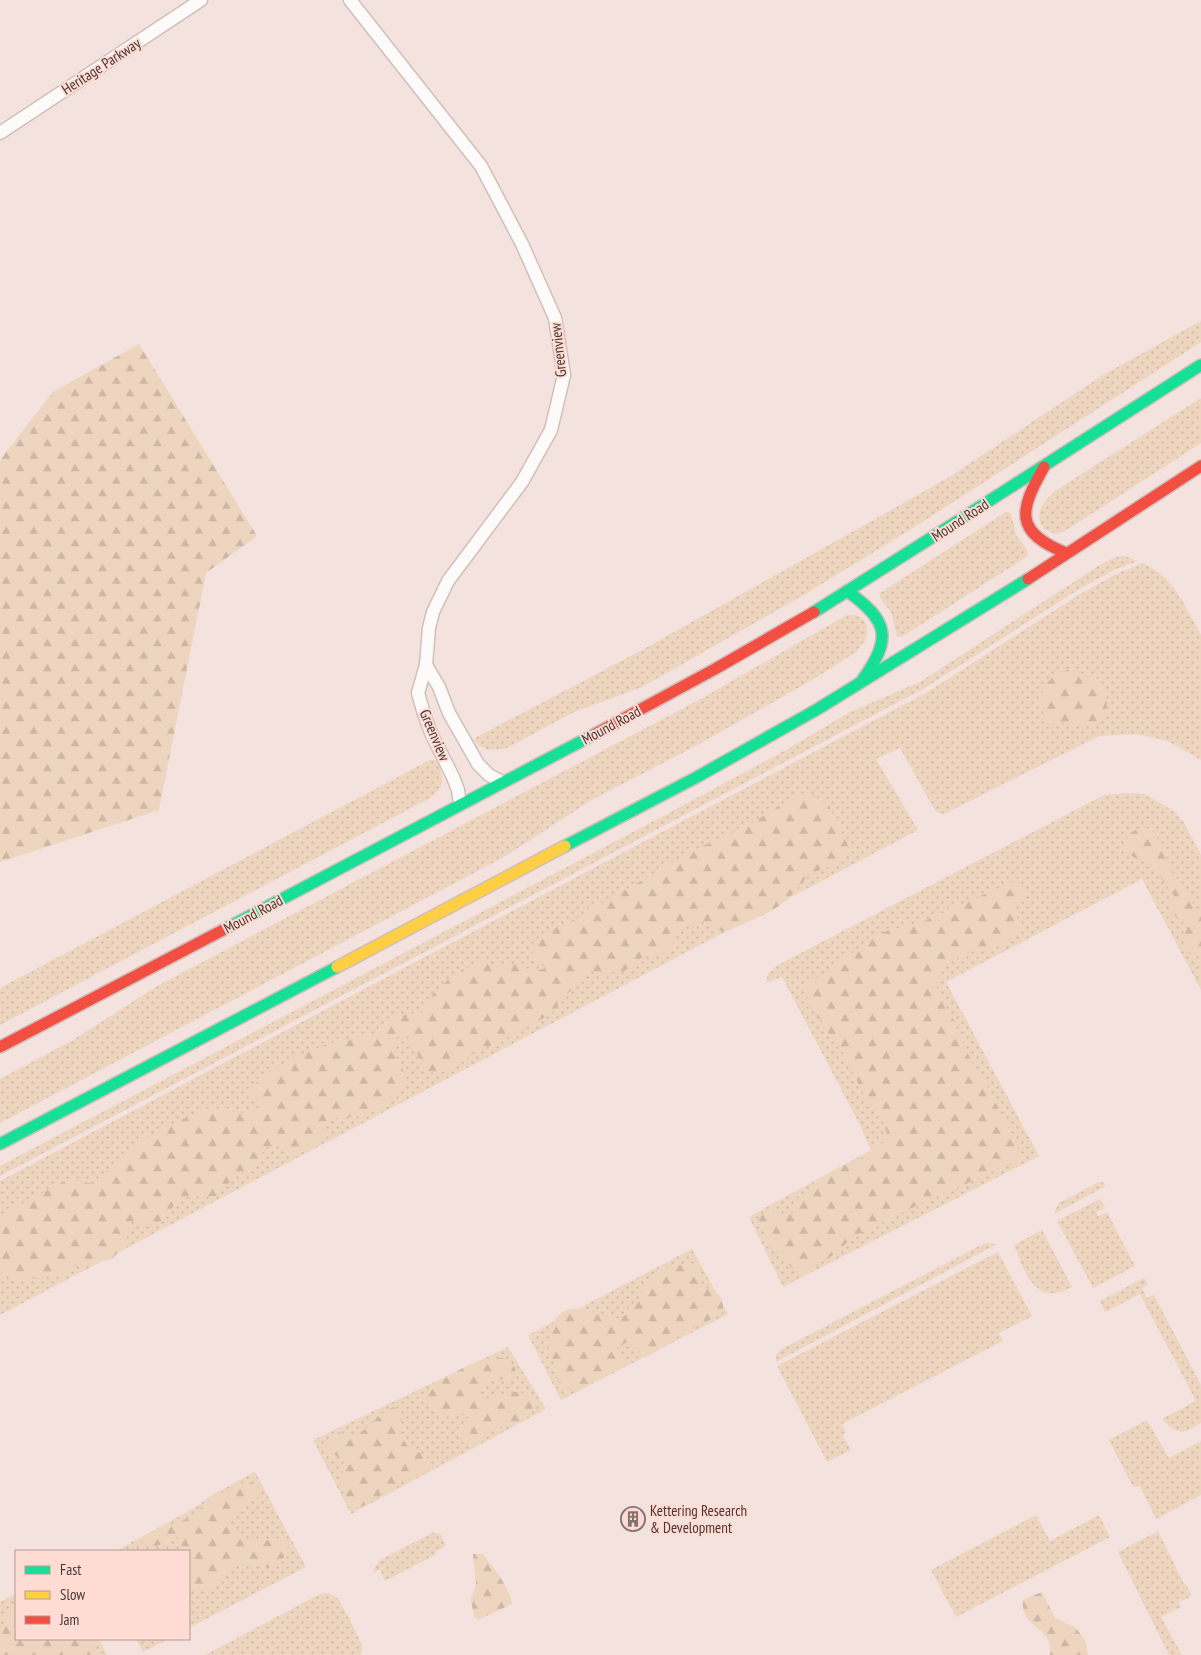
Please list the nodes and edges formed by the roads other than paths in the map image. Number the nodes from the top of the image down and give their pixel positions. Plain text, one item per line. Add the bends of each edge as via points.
1 (202, 0) edge
2 (350, 0) edge
3 (0, 133) edge
4 (1201, 365) edge
5 (1047, 462) junction
6 (1201, 466) edge
7 (1066, 553) junction
8 (847, 591) junction
9 (426, 666) junction
10 (858, 685) junction
11 (502, 782) junction
12 (460, 804) junction
13 (0, 1047) edge
14 (0, 1144) edge

1 - 3 street, Heritage Parkway
2 - 9 street, Greenview via 481,166 522,244 555,318 564,375 551,430 522,482 438,598 429,628
4 - 5 main road, Mound Road
5 - 7 main road via 1027,502 1027,526 1042,544
5 - 8 main road, Mound Road
6 - 7 main road
7 - 10 main road
8 - 10 main road via 873,611 880,620 882,631 879,654
8 - 11 main road, Mound Road via 716,668
9 - 11 street, Greenview via 478,764
9 - 12 street, Greenview via 418,694 431,733 458,790
10 - 14 main road via 688,781
11 - 12 main road, Mound Road
12 - 13 main road, Mound Road

